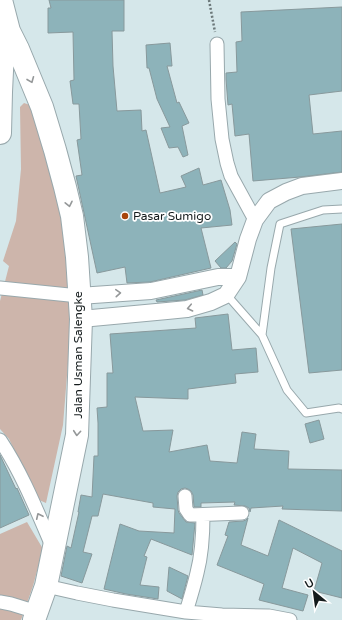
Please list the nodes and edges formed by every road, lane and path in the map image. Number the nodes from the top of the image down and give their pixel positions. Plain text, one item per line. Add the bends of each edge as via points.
1 (1, 0) edge
2 (209, 0) edge
3 (217, 44) joint
4 (8, 45) edge
5 (0, 133) edge
6 (342, 181) edge
7 (342, 209) edge
8 (255, 220) junction
9 (222, 286) junction
10 (0, 288) edge
11 (79, 296) junction
12 (81, 319) junction
13 (262, 335) junction
14 (342, 409) edge
15 (0, 440) edge
16 (185, 496) dead end
17 (242, 513) dead end
18 (203, 515) junction
19 (54, 552) junction
20 (46, 586) junction
21 (0, 602) edge
22 (186, 612) junction
23 (35, 616) edge
24 (290, 620) edge

1 - 4 highway, Jalan Usman Salengke
2 - 3 path
3 - 8 street via 222,140 231,176
4 - 5 highway via 1,92
4 -> 11 highway, Jalan Usman Salengke via 42,107 56,150 72,216
6 - 8 street via 302,186 286,192 269,201
7 - 13 lane via 323,210 280,224 270,268
8 - 9 street via 238,277
11 -> 9 street
9 -> 12 street via 211,302 187,308
9 - 13 lane
10 - 11 street
11 - 12 highway, Jalan Usman Salengke
12 -> 19 highway, Jalan Usman Salengke via 77,435
13 - 14 lane via 287,390 306,413
19 -> 15 street via 24,483
16 - 18 street via 186,509 190,515
17 - 18 street
18 - 22 street via 201,554
19 - 20 highway, Jalan Usman Salengke
20 - 22 street
20 - 23 highway, Jalan Usman Salengke
21 - 23 street via 11,604
22 - 24 street via 269,616

